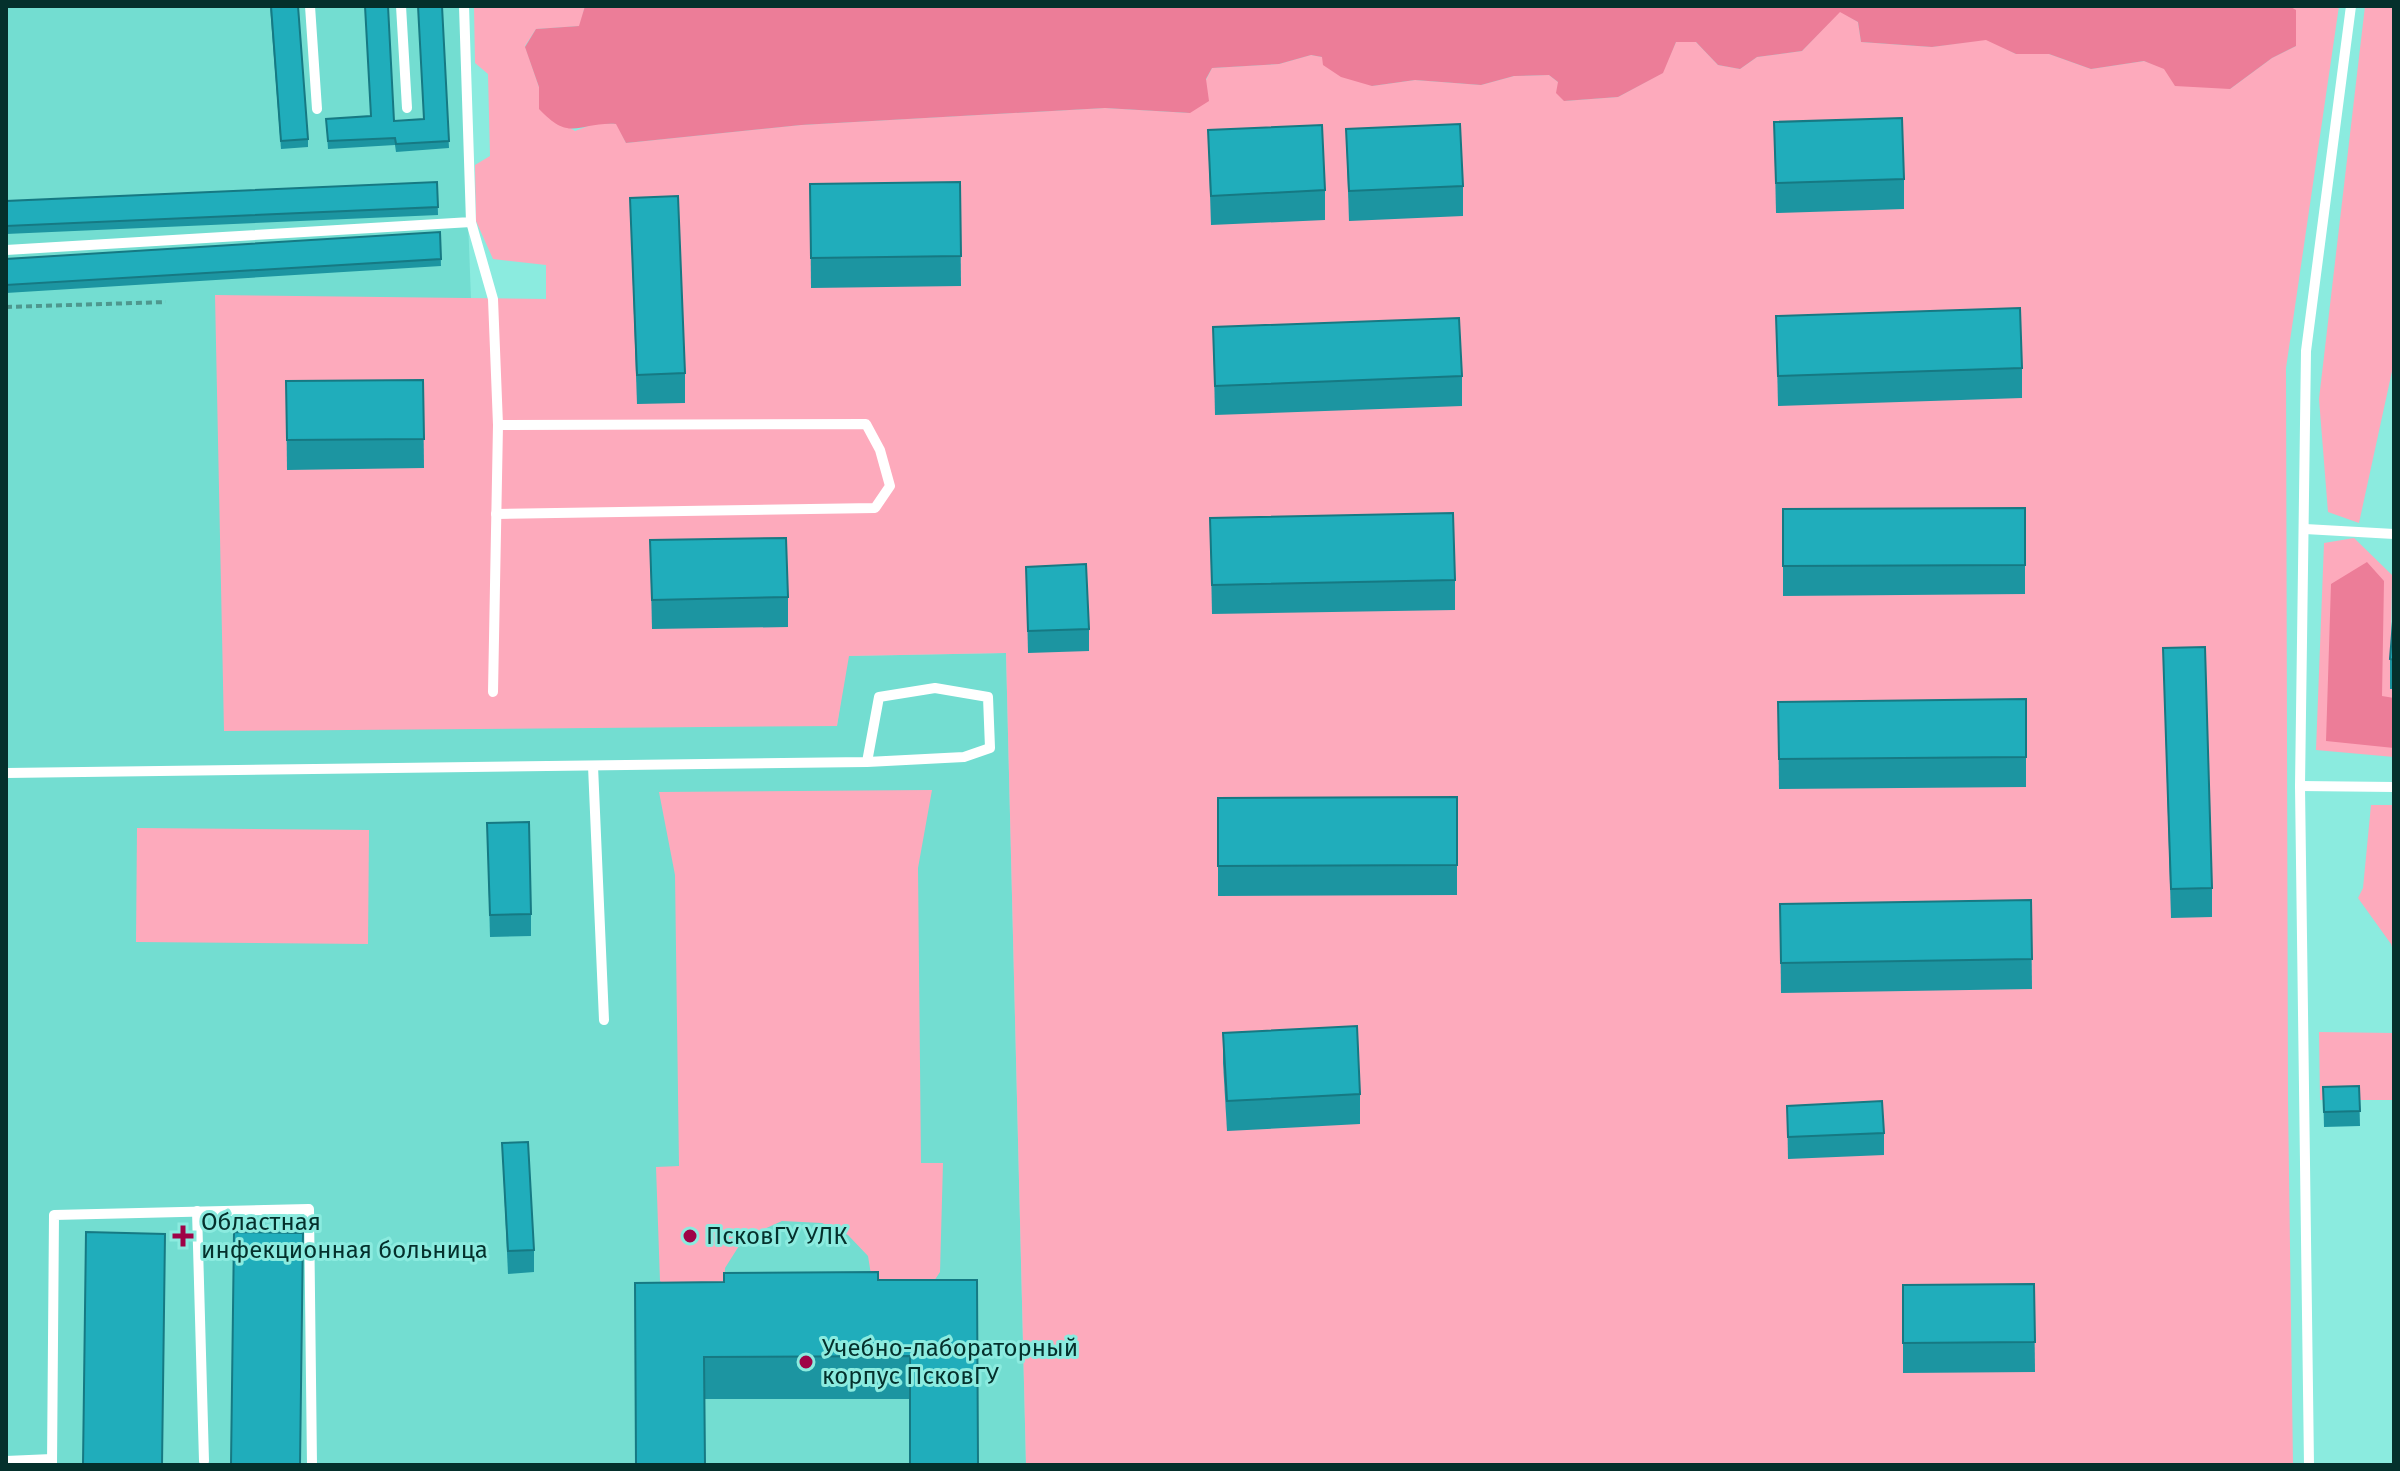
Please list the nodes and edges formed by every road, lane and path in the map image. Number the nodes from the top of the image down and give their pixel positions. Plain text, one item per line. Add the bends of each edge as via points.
1 (310, 6) edge
2 (401, 6) edge
3 (464, 6) edge
4 (2351, 6) edge
5 (407, 108) dead end
6 (317, 109) dead end
7 (471, 222) junction
8 (6, 250) edge
9 (166, 302) dead end
10 (6, 307) edge
11 (498, 425) junction
12 (496, 514) junction
13 (2305, 529) junction
14 (2394, 534) edge
15 (493, 692) dead end
16 (867, 762) junction
17 (593, 766) junction
18 (6, 773) edge
19 (2300, 786) junction
20 (2394, 787) edge
21 (604, 1020) dead end
22 (197, 1211) junction
23 (6, 1461) edge
24 (204, 1461) dead end
25 (52, 1462) edge
26 (312, 1465) edge
27 (2309, 1465) edge

1 - 6 lane
2 - 5 lane
3 - 7 lane
4 - 13 lane via 2306,351
7 - 8 lane
7 - 11 lane via 493,299
9 - 10 path
11 - 12 lane
11 - 12 lane via 866,424 890,486 875,508
12 - 15 lane
13 - 14 lane
13 - 19 lane
16 - 16 lane via 964,757 990,748 988,697 935,688 879,697
16 - 17 lane
17 - 18 lane
17 - 21 lane
19 - 20 lane
19 - 27 lane
22 - 24 lane
22 - 25 lane via 54,1215
22 - 26 lane via 309,1209
23 - 25 lane

